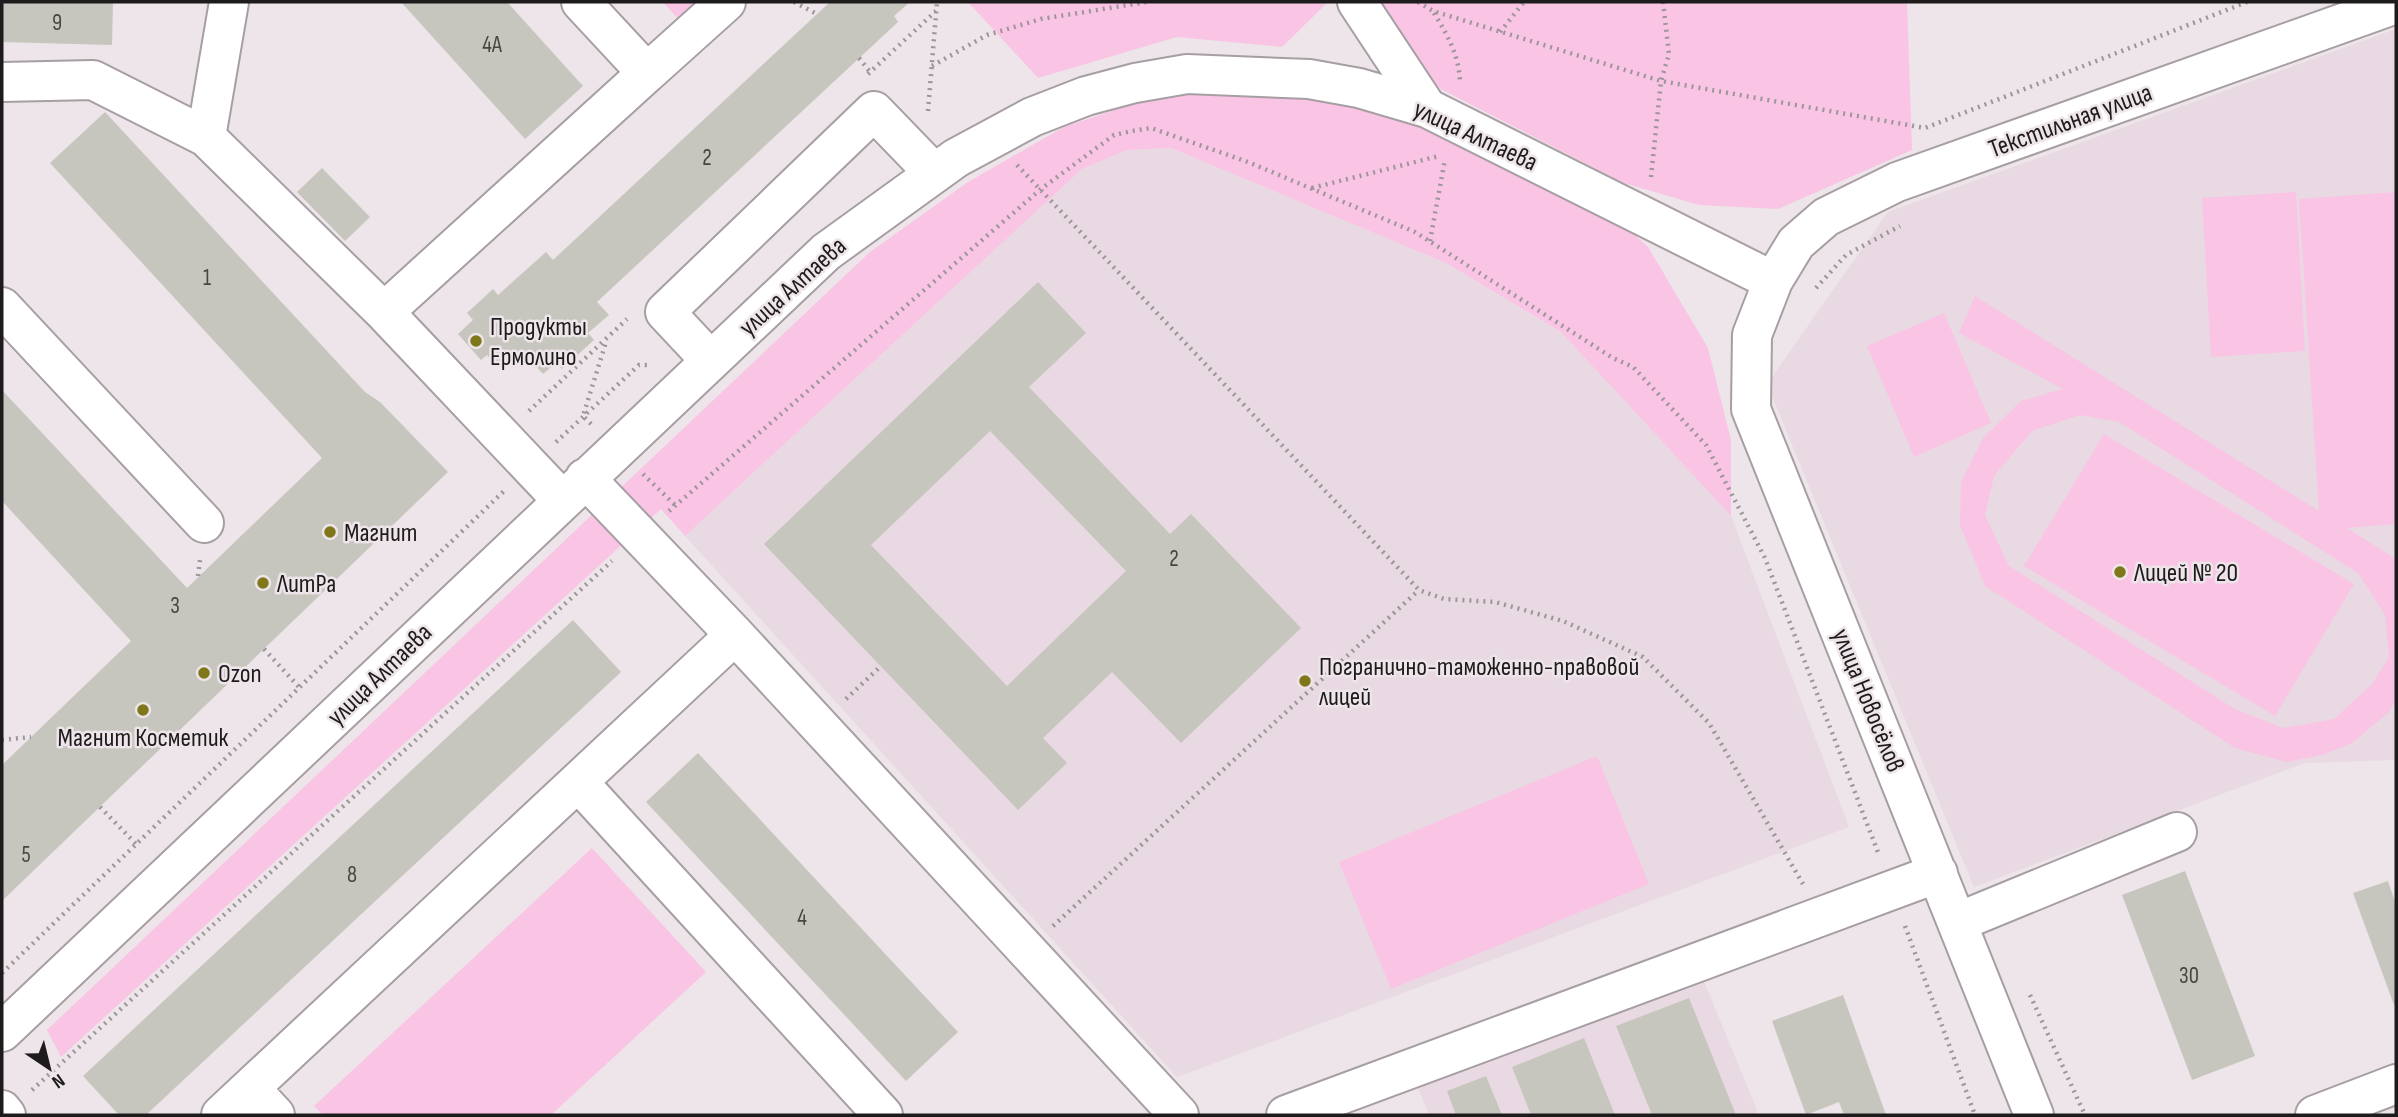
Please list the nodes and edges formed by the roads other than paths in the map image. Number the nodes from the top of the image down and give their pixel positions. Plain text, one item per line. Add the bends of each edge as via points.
1 (229, 2) edge
2 (580, 2) edge
3 (726, 2) edge
4 (1357, 2) edge
5 (2396, 4) edge
6 (2342, 11) edge
7 (647, 73) junction
8 (2, 82) edge
9 (1427, 108) junction
10 (206, 137) junction
11 (934, 173) junction
12 (1773, 281) junction
13 (2, 307) edge
14 (384, 312) junction
15 (710, 360) junction
16 (574, 489) junction
17 (204, 523) dead end
18 (735, 635) junction
19 (578, 782) junction
20 (2177, 832) dead end
21 (1938, 873) junction
22 (1958, 922) junction
23 (2, 1032) edge
24 (2396, 1084) edge
25 (263, 1102) edge
26 (221, 1115) edge
27 (883, 1115) edge
28 (1179, 1115) edge
29 (1286, 1115) edge
30 (2034, 1115) edge
31 (2315, 1115) edge

1 - 10 street
2 - 7 street
3 - 7 street
4 - 9 street
5 - 6 street, Текстильная улица
6 - 12 street, Текстильная улица via 1897,182 1826,217 1796,243
7 - 14 street
8 - 10 street via 93,80
9 - 11 street, улица Алтаева via 1309,79 1187,74 1086,96 1032,117
9 - 12 street, улица Алтаева
10 - 14 street
11 - 15 street, улица Алтаева via 825,252
11 - 15 street via 874,110 665,312
12 - 21 street, улица Новосёлов via 1752,335 1751,409
13 - 17 street
14 - 16 street
15 - 16 street, улица Алтаева
16 - 18 street via 640,535
16 - 23 street, улица Алтаева
18 - 19 street
18 - 28 street
19 - 25 street
19 - 27 street
20 - 22 street
21 - 22 street, улица Новосёлов
21 - 29 street
22 - 30 street, улица Новосёлов
24 - 31 street
25 - 26 street

